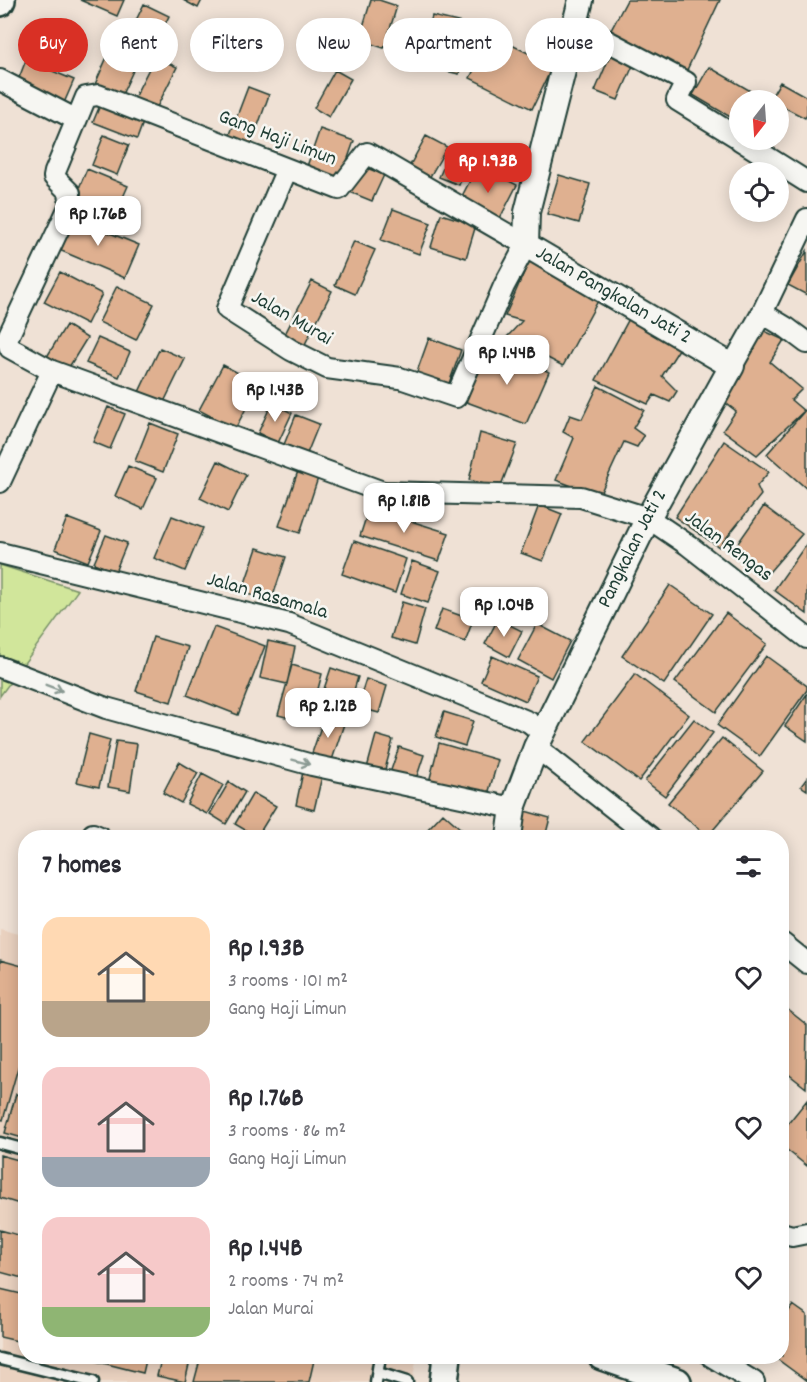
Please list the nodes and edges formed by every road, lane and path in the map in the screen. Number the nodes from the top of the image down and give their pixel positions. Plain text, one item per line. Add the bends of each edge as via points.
1 (581, 0) edge
2 (576, 18) edge
3 (614, 44) edge
4 (562, 72) edge
5 (0, 80) edge
6 (75, 119) junction
7 (729, 132) edge
8 (757, 150) edge
9 (287, 169) junction
10 (807, 182) edge
11 (807, 219) edge
12 (526, 245) junction
13 (762, 314) junction
14 (807, 343) edge
15 (732, 366) junction
16 (52, 371) junction
17 (0, 482) edge
18 (648, 518) junction
19 (0, 553) edge
20 (807, 638) edge
21 (0, 667) edge
22 (540, 740) junction
23 (513, 808) junction
24 (510, 830) edge
25 (642, 830) edge
26 (789, 954) edge
27 (807, 963) edge
28 (0, 1143) edge
29 (18, 1148) edge
30 (807, 1233) edge
31 (789, 1235) edge
32 (0, 1359) edge
33 (18, 1363) edge
34 (20, 1364) edge
35 (446, 1364) edge
36 (625, 1364) edge
37 (724, 1364) edge
38 (377, 1377) edge
39 (93, 1382) edge
40 (407, 1382) edge
41 (444, 1382) edge
42 (677, 1382) edge
43 (754, 1382) edge

1 - 2 street, Jalan Pangkalan Jati 2
3 - 7 street via 686,82 677,100
4 - 12 street, Jalan Pangkalan Jati 2 via 526,212
5 - 6 street
6 - 9 street, Gang Haji Limun via 86,97 98,95
6 - 16 street, Jalan Rengas via 54,177 70,194 69,207 7,339 10,348
8 - 10 street
9 - 12 street, Gang Haji Limun via 339,189 367,153
9 - 12 street, Jalan Murai via 226,309 327,368 400,378 456,397
11 - 13 street
12 - 15 street, Jalan Pangkalan Jati 2
13 - 14 street
13 - 15 street
15 - 18 street, Pangkalan Jati 2
16 - 17 street
16 - 18 street, Jalan Rengas via 383,492 581,497
18 - 20 street, Jalan Rengas
18 - 22 street, Pangkalan Jati 2
19 - 22 street, Jalan Rasamala via 289,624 528,722
21 -> 23 street via 106,708 312,765
22 - 23 street, Pangkalan Jati 2
22 - 25 street, Jalan Rasamala
23 - 24 street, Pangkalan Jati 2
26 - 27 street
28 - 29 lane
30 - 31 street
32 - 33 lane
34 - 39 lane
35 - 41 main road
36 - 42 main road
37 - 43 street
38 - 40 lane

